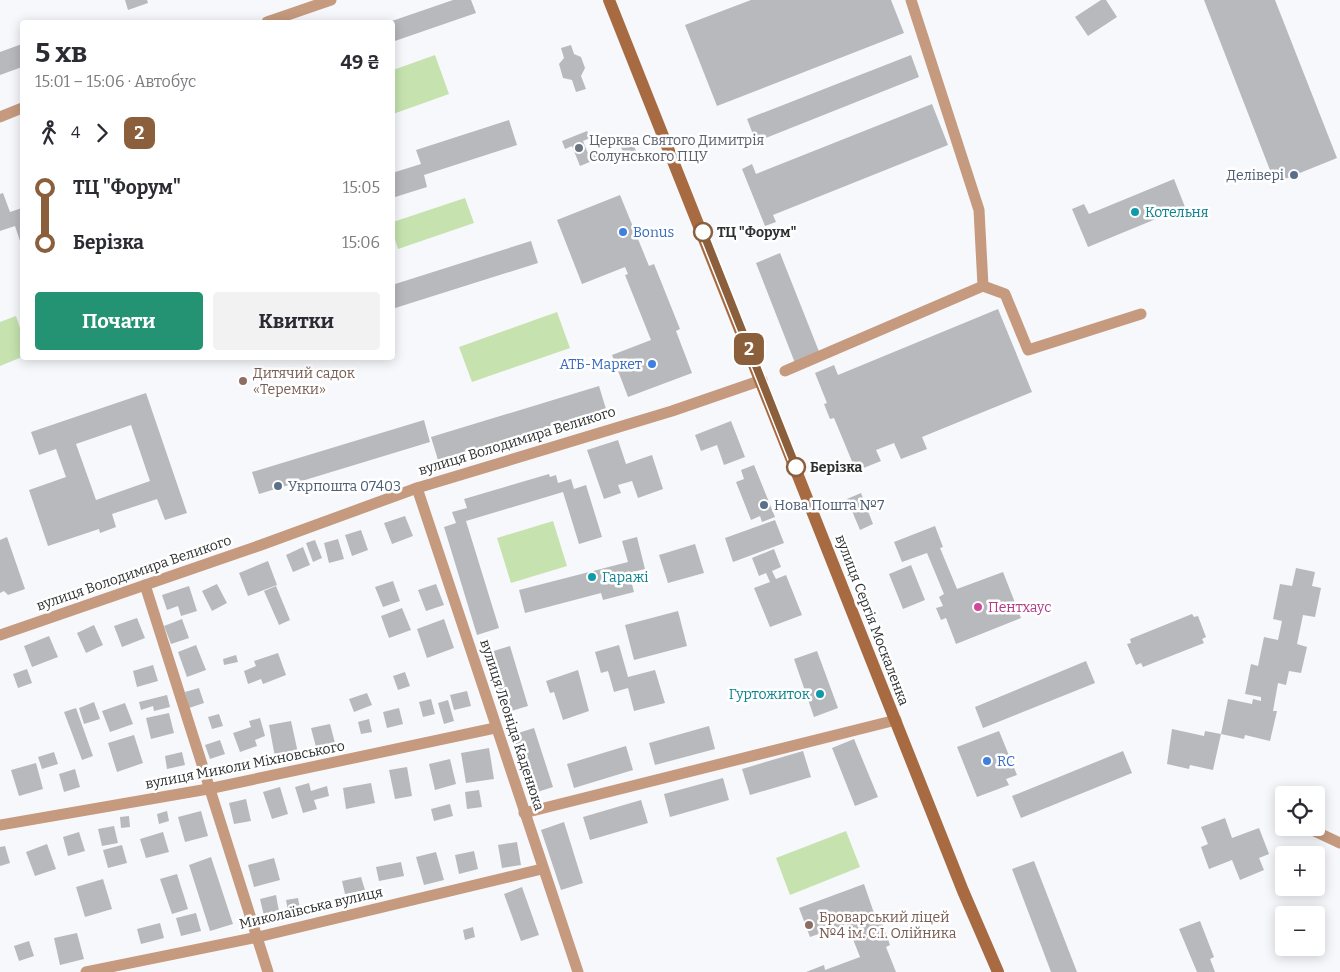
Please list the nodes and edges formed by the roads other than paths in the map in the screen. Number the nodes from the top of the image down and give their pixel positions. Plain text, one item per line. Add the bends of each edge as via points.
1 (331, 0) edge
2 (609, 0) edge
3 (911, 0) edge
4 (273, 20) edge
5 (20, 109) edge
6 (0, 117) edge
7 (983, 286) junction
8 (1141, 314) dead end
9 (785, 371) dead end
10 (762, 380) junction
11 (417, 488) junction
12 (145, 585) junction
13 (0, 635) edge
14 (896, 720) junction
15 (495, 728) junction
16 (208, 789) junction
17 (524, 813) junction
18 (0, 825) edge
19 (1325, 836) edge
20 (1340, 843) edge
21 (542, 868) junction
22 (258, 937) junction
23 (86, 972) edge
24 (268, 972) edge
25 (578, 972) edge
26 (998, 972) edge

1 - 4 street
2 - 10 main road, вулиця Сергія Москаленка
3 - 7 street via 979,210
5 - 6 street
7 - 8 street via 1005,294 1028,350
7 - 9 street
10 - 11 street, вулиця Володимира Великого via 672,411
10 - 14 main road, вулиця Сергія Москаленка
11 - 12 street, вулиця Володимира Великого
11 - 15 street, вулиця Леоніда Каденюка
12 - 13 street, вулиця Володимира Великого
12 - 16 street
14 - 17 street
14 - 26 main road, вулиця Сергія Москаленка
15 - 16 street, вулиця Миколи Міхновського
15 - 17 street, вулиця Леоніда Каденюка
16 - 18 street, вулиця Миколи Міхновського
16 - 22 street
17 - 21 street, вулиця Леоніда Каденюка
19 - 20 street
21 - 22 street, Миколаївська вулиця
21 - 25 street, вулиця Леоніда Каденюка
22 - 23 street, Миколаївська вулиця
22 - 24 street

